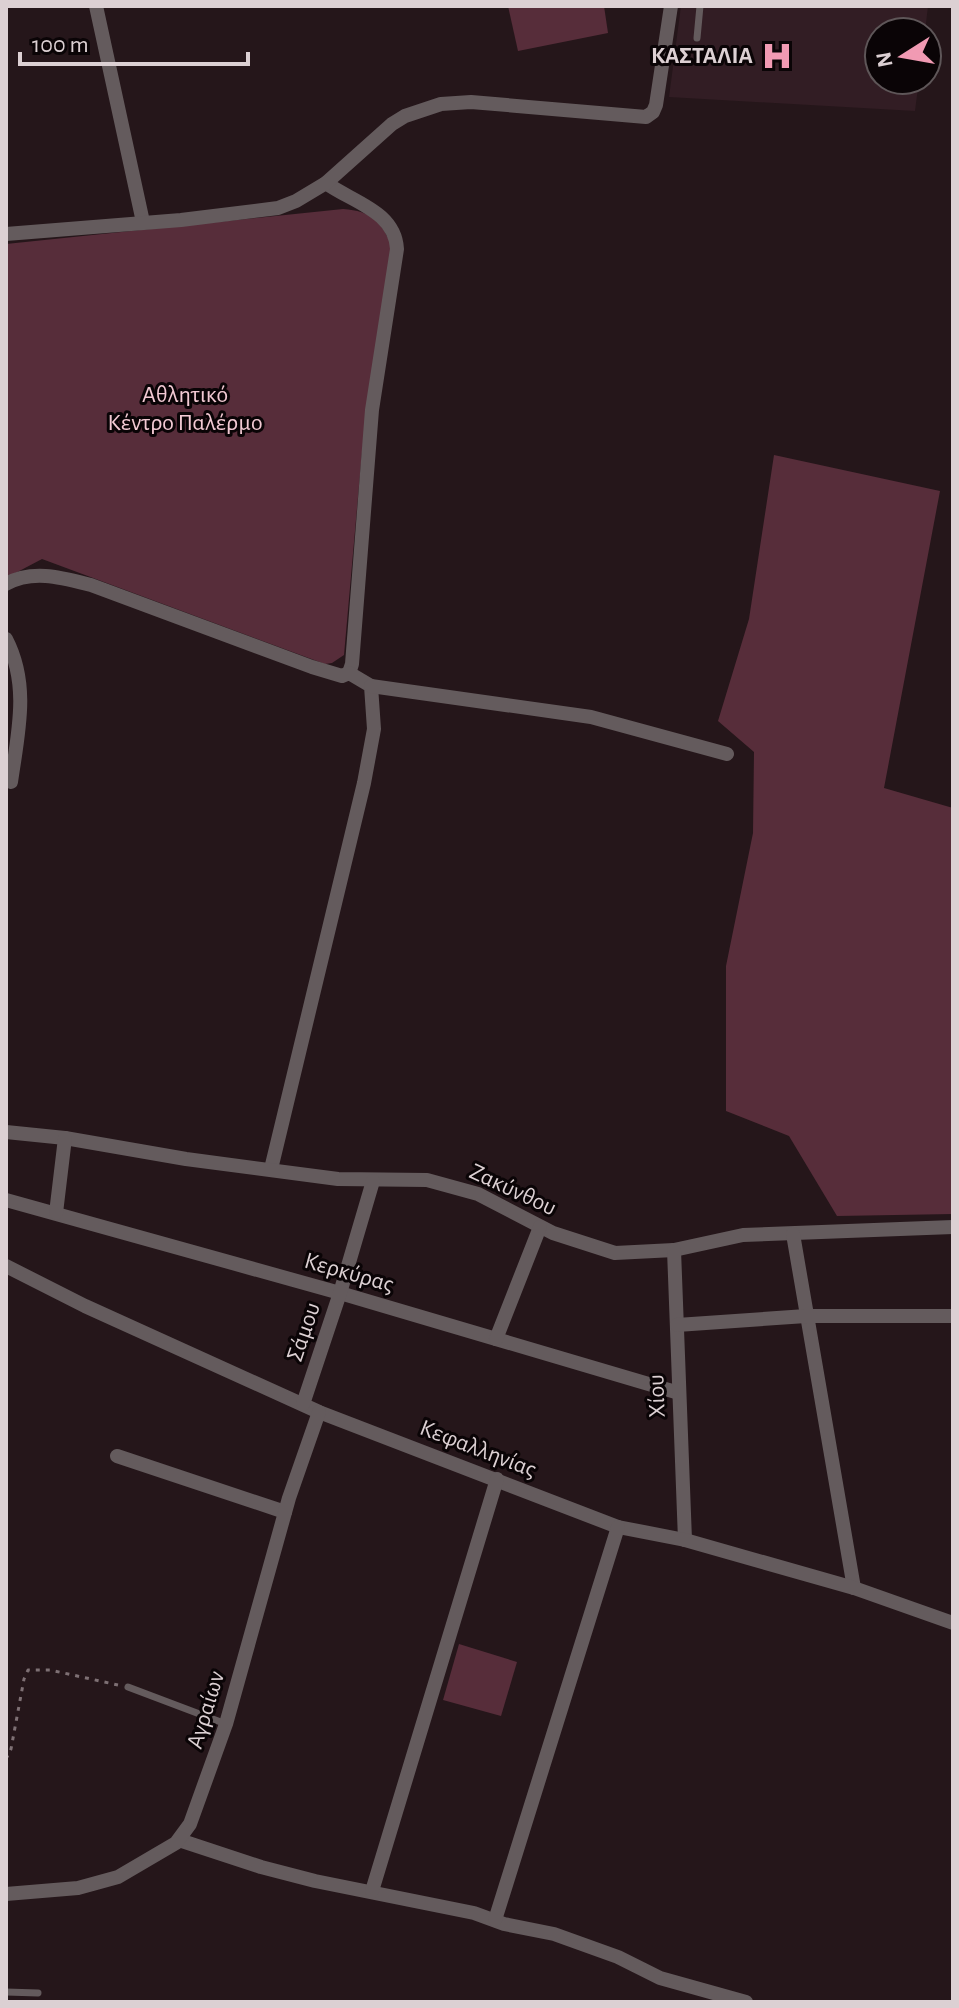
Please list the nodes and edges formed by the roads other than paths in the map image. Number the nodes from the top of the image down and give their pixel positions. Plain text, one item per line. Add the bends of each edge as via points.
1 (96, 6) edge
2 (671, 6) edge
3 (700, 6) edge
4 (697, 38) dead end
5 (326, 183) junction
6 (143, 222) junction
7 (6, 234) edge
8 (6, 584) edge
9 (6, 639) edge
10 (349, 673) junction
11 (371, 686) junction
12 (727, 754) dead end
13 (11, 782) dead end
14 (6, 1132) edge
15 (65, 1138) junction
16 (271, 1169) junction
17 (373, 1181) junction
18 (6, 1200) edge
19 (56, 1213) junction
20 (540, 1227) junction
21 (953, 1227) edge
22 (793, 1234) junction
23 (674, 1250) junction
24 (6, 1266) edge
25 (340, 1293) junction
26 (806, 1316) junction
27 (953, 1316) edge
28 (677, 1325) junction
29 (496, 1339) junction
30 (679, 1393) junction
31 (303, 1404) junction
32 (319, 1412) junction
33 (117, 1456) dead end
34 (497, 1479) junction
35 (285, 1512) junction
36 (618, 1527) junction
37 (685, 1540) junction
38 (854, 1588) junction
39 (953, 1623) edge
40 (128, 1687) road end
41 (226, 1724) junction
42 (179, 1840) junction
43 (372, 1891) junction
44 (6, 1894) edge
45 (495, 1920) junction
46 (6, 1992) edge
47 (38, 1993) dead end
48 (698, 1996) edge
49 (746, 2002) edge

1 - 6 street
2 - 5 street via 656,105 649,116 441,104 392,124
3 - 4 lane
5 - 6 street via 278,208
5 - 10 street via 385,219 395,232 397,249 372,410
6 - 7 street
8 - 10 street via 33,576 91,585 312,667 342,676
9 - 13 street via 21,686
10 - 11 street
11 - 12 street via 591,717
11 - 16 street via 374,729 361,795
14 - 15 street, Ζακύνθου
15 - 16 street, Ζακύνθου
15 - 19 street
16 - 17 street, Ζακύνθου
17 - 20 street, Ζακύνθου via 427,1180 458,1188
17 - 25 street, Σάμου
18 - 19 street, Κερκύρας
19 - 25 street, Κερκύρας
20 - 23 street, Ζακύνθου via 615,1253
20 - 29 street
21 - 22 street, Ζακύνθου
22 - 23 street, Ζακύνθου via 731,1236
22 - 26 street
23 - 28 street, Χίου
24 - 31 street, Κεφαλληνίας
25 - 29 street, Κερκύρας
25 - 31 street, Σάμου
26 - 27 street
26 - 28 street
26 - 38 street
28 - 30 street, Χίου
29 - 30 street, Κερκύρας
30 - 37 street, Χίου
31 - 32 street, Κεφαλληνίας
32 - 34 street, Κεφαλληνίας
32 - 35 street, Αγραίων
33 - 35 street
34 - 36 street, Κεφαλληνίας
34 - 43 street
35 - 41 street, Αγραίων
36 - 37 street, Κεφαλληνίας
36 - 45 street
37 - 38 street, Κεφαλληνίας
38 - 39 street, Κεφαλληνίας
40 - 41 lane
41 - 42 street, Αγραίων via 198,1808
42 - 43 street via 261,1867
42 - 44 street, Αγραίων via 107,1881
43 - 45 street
45 - 48 street via 618,1957
46 - 47 lane
48 - 49 street

